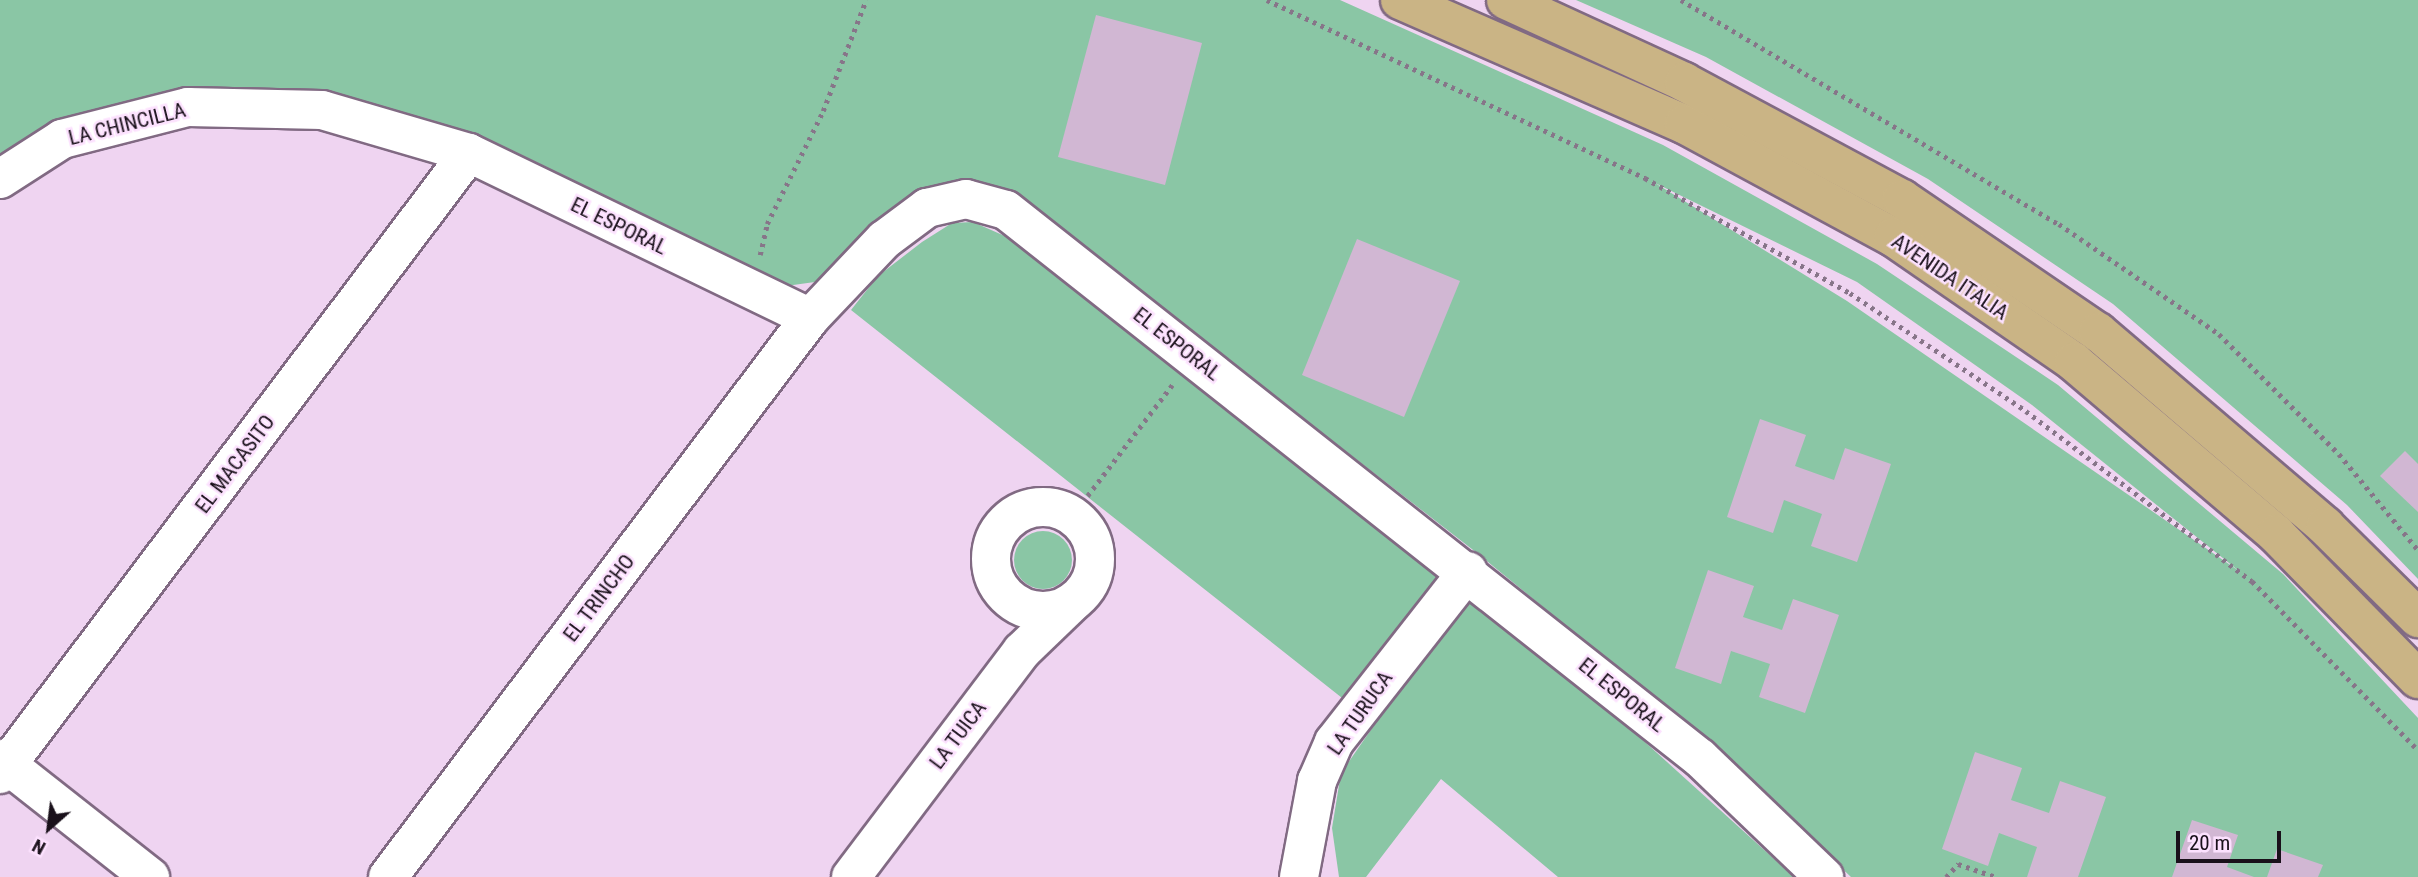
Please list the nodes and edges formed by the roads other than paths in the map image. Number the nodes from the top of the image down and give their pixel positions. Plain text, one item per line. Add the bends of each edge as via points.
1 (1399, 0) edge
2 (1506, 0) edge
3 (469, 153) junction
4 (0, 179) edge
5 (810, 318) junction
6 (1468, 570) junction
7 (1010, 599) junction
8 (1074, 601) junction
9 (2418, 618) edge
10 (1022, 651) junction
11 (2418, 679) edge
12 (2, 765) edge
13 (150, 877) edge
14 (388, 877) edge
15 (851, 877) edge
16 (1299, 877) edge
17 (1824, 877) edge

1 - 11 main road, AVENIDA ITALIA via 1684,124 1893,237 2074,362 2276,534
2 - 9 main road, AVENIDA ITALIA via 1684,82 1924,214 2098,332 2325,526
3 - 4 street, LA CHINCILLA via 322,110 188,107 62,139
3 - 5 street, EL ESPORAL
3 - 12 street, EL MACASITO
5 - 6 street, EL ESPORAL via 884,240 927,208 966,198 1006,210
5 - 14 street, EL TRINCHO
6 - 16 street, LA TURUCA via 1335,742 1318,781
6 - 17 street, EL ESPORAL via 1699,758
7 - 8 street via 1042,611
7 - 8 street, LA TUICA via 992,570 991,552 1007,521 1038,507 1072,516 1092,541 1095,558 1085,589
7 - 10 street
8 - 10 street, LA TUICA
10 - 15 street, LA TUICA
12 - 13 street

